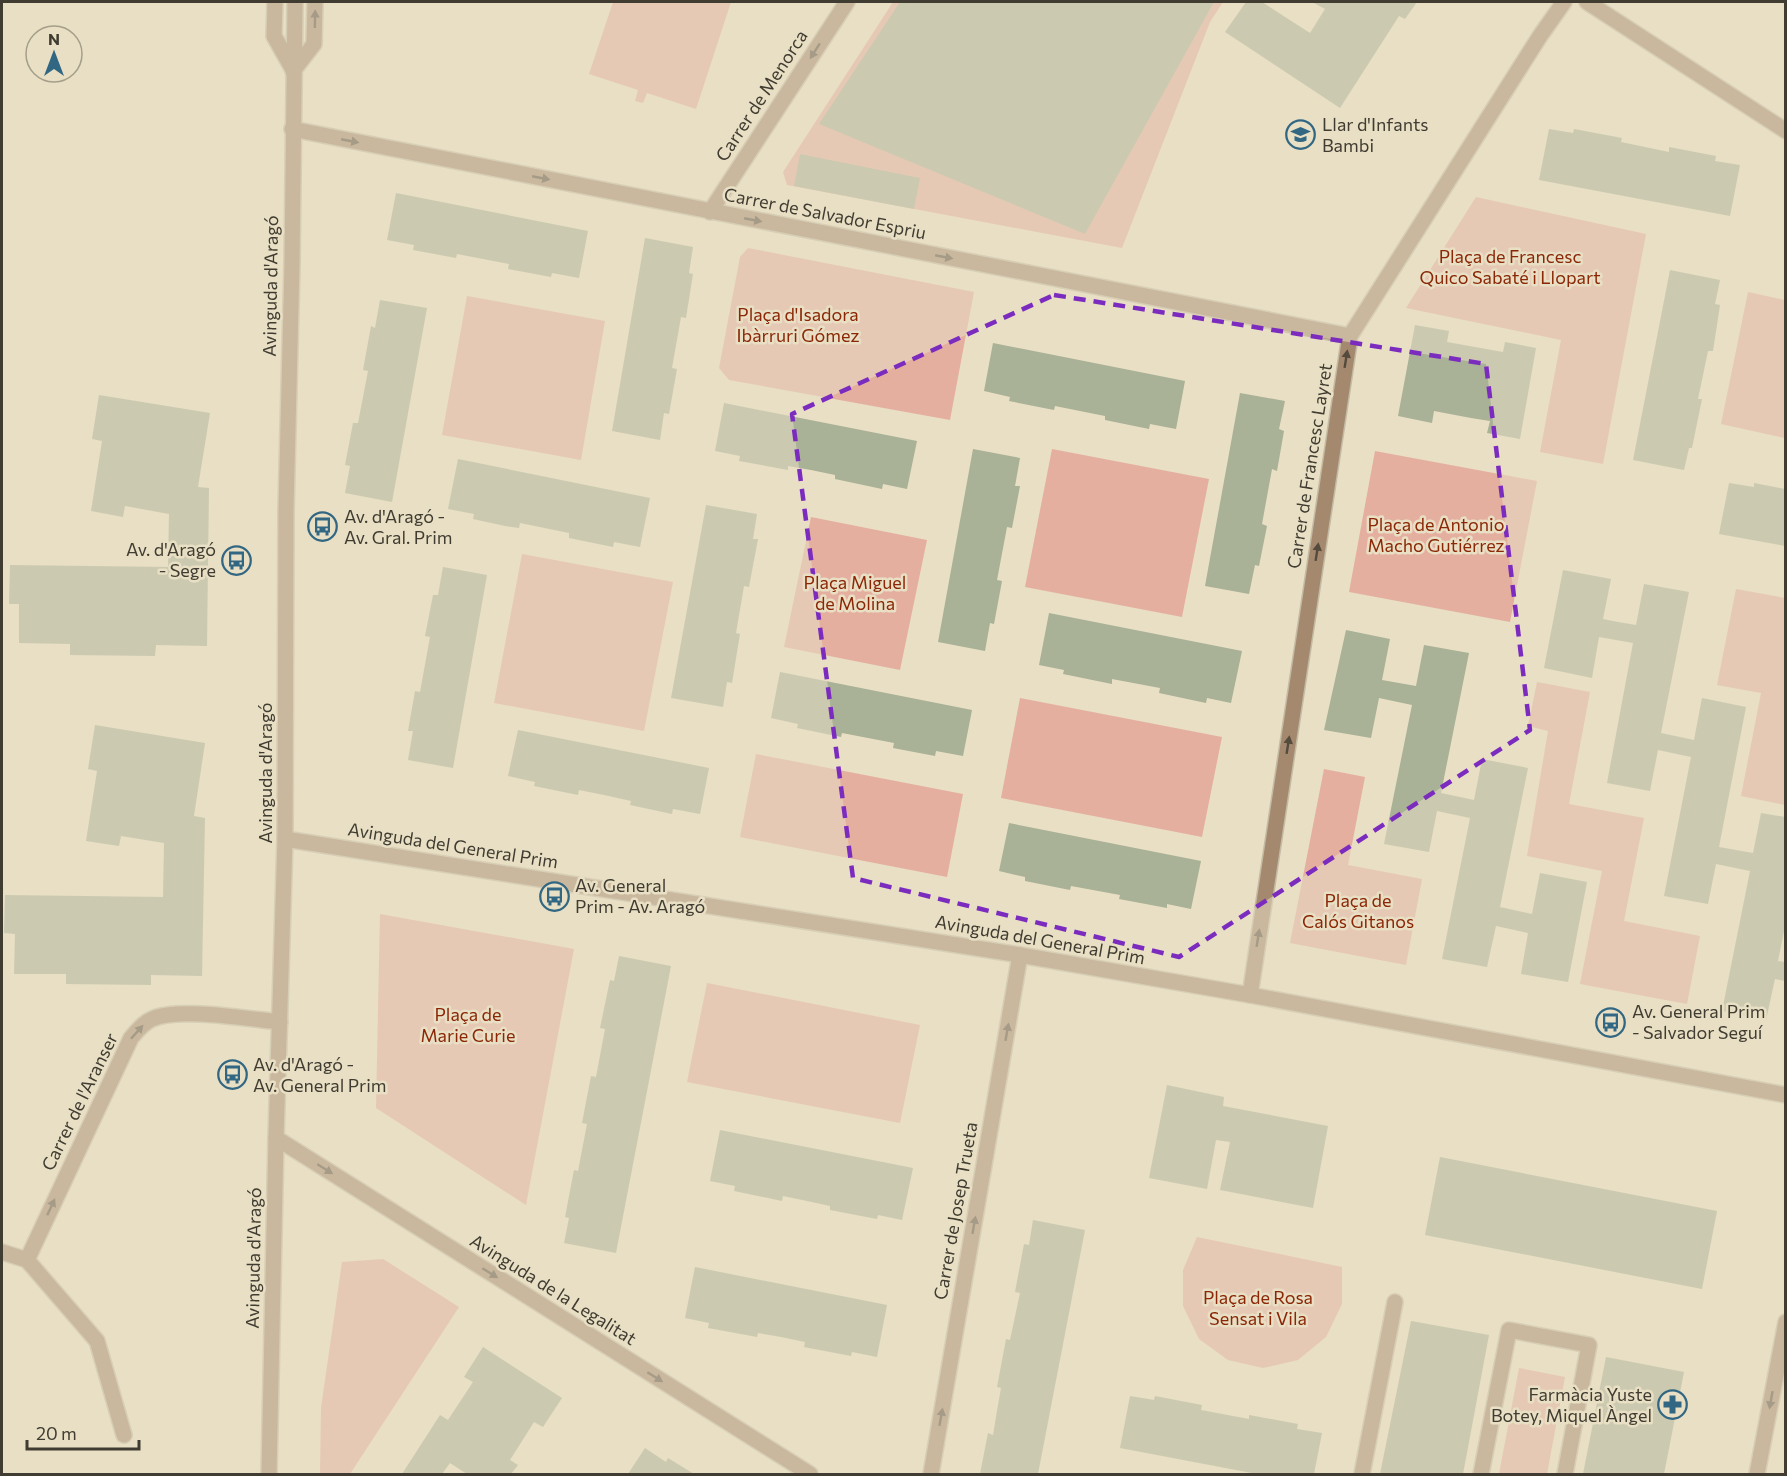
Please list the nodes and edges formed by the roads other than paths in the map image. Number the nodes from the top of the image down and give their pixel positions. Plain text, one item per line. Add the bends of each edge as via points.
1 (275, 2) edge
2 (294, 2) edge
3 (315, 2) edge
4 (847, 2) edge
5 (1564, 2) edge
6 (1587, 2) edge
7 (293, 71) junction
8 (292, 129) junction
9 (1785, 131) edge
10 (710, 212) junction
11 (1350, 336) junction
12 (285, 839) junction
13 (1020, 955) junction
14 (1250, 995) junction
15 (280, 1022) junction
16 (1785, 1095) edge
17 (276, 1138) junction
18 (2, 1252) edge
19 (27, 1260) junction
20 (1395, 1302) dead end
21 (1785, 1322) edge
22 (124, 1435) dead end
23 (269, 1474) edge
24 (810, 1474) edge
25 (931, 1474) edge
26 (1362, 1474) edge
27 (1481, 1474) edge
28 (1565, 1474) edge
29 (1757, 1474) edge

1 - 7 street, Avinguda d'Aragó via 274,36
2 - 7 street, Avinguda d'Aragó
7 -> 3 street via 314,44
4 -> 10 street, Carrer de Menorca
5 - 11 street, Carrer de Francesc Layret
6 - 9 street
7 - 8 street, Avinguda d'Aragó
8 -> 10 street, Carrer de Salvador Espriu
8 - 12 street, Avinguda d'Aragó
10 -> 11 street, Carrer de Salvador Espriu
14 -> 11 street, Carrer de Francesc Layret
12 - 13 street, Avinguda del General Prim
12 - 15 street, Avinguda d'Aragó
13 - 14 street, Avinguda del General Prim
25 -> 13 street, Carrer de Josep Trueta
14 - 16 street, Avinguda del General Prim
15 - 17 street, Avinguda d'Aragó
19 -> 15 street, Carrer de l'Aranser via 131,1038 140,1027 162,1015 196,1014
17 - 23 street, Avinguda d'Aragó
17 -> 24 street, Avinguda de la Legalitat
18 - 19 street
19 - 22 street via 97,1341
20 - 26 street
21 -> 29 street
27 - 28 street via 1509,1330 1589,1346

